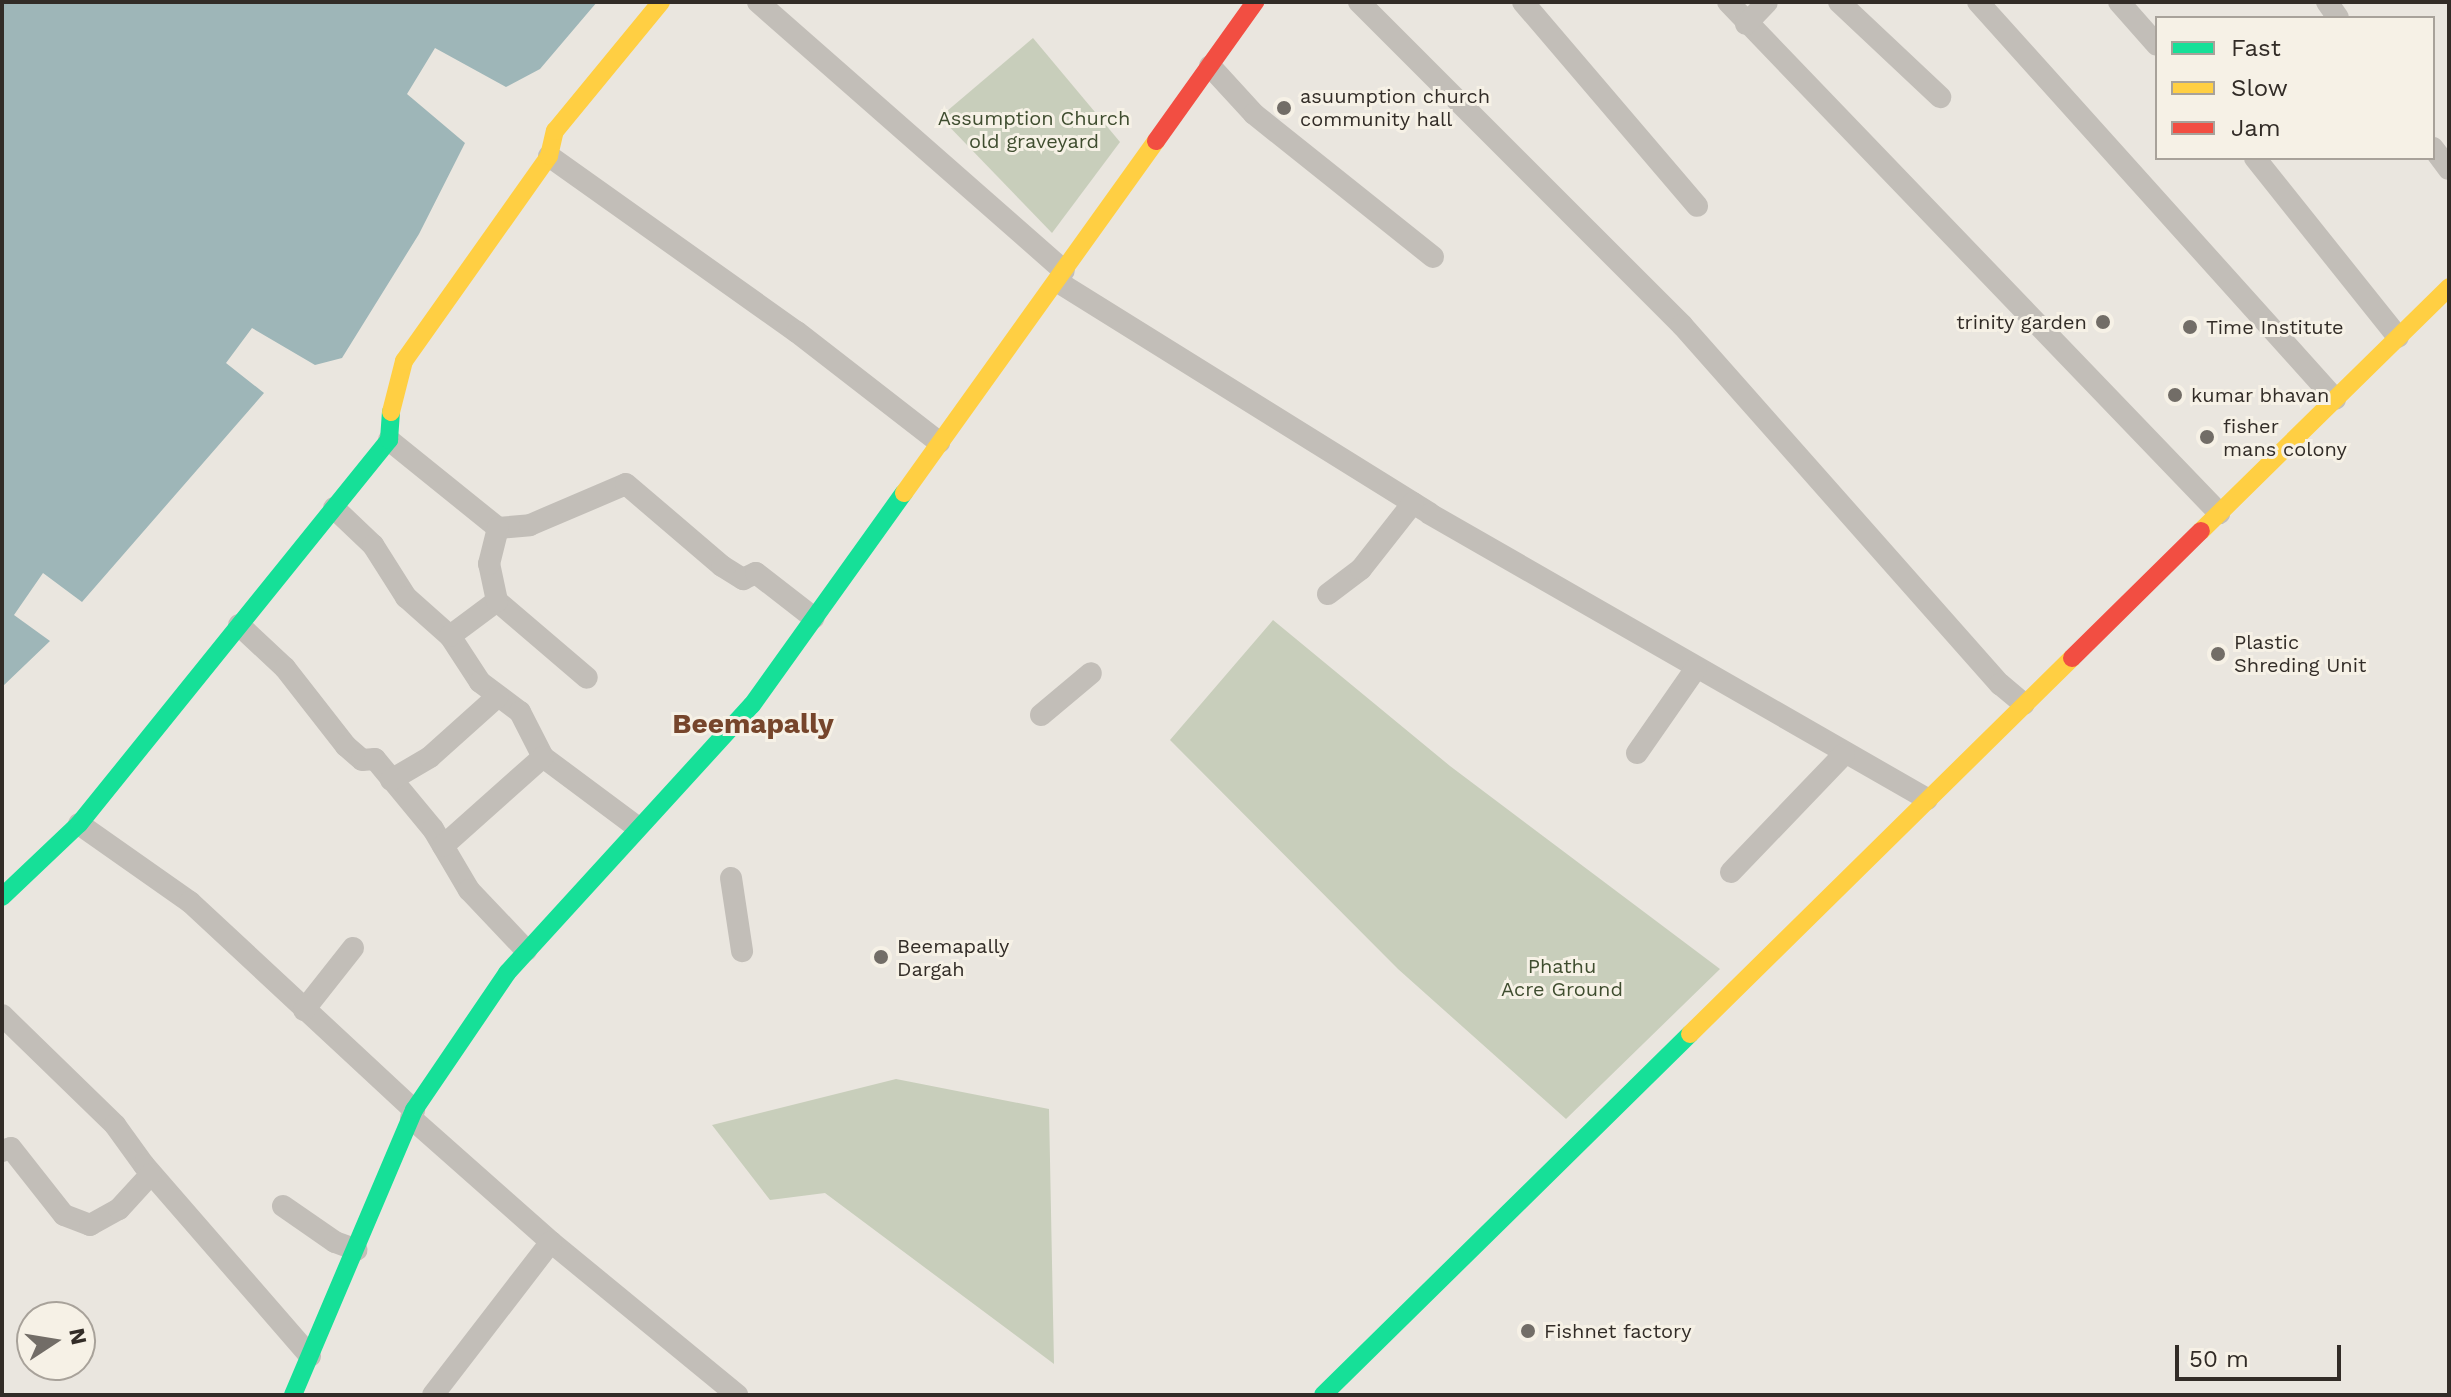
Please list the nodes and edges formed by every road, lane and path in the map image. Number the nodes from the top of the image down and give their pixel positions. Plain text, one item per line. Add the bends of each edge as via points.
1 (661, 2) edge
2 (758, 2) edge
3 (1255, 2) edge
4 (1359, 2) edge
5 (1523, 2) edge
6 (1728, 2) edge
7 (1767, 2) edge
8 (1839, 2) edge
9 (1978, 2) edge
10 (2119, 2) edge
11 (1746, 24) junction
12 (2155, 43) edge
13 (1210, 66) junction
14 (1940, 97) dead end
15 (2435, 151) edge
16 (549, 156) junction
17 (2257, 160) edge
18 (2449, 169) edge
19 (1697, 206) dead end
20 (1433, 257) dead end
21 (1061, 277) junction
22 (2449, 287) edge
23 (2398, 337) junction
24 (2335, 399) junction
25 (389, 440) junction
26 (939, 442) junction
27 (1413, 503) junction
28 (334, 508) junction
29 (2219, 513) junction
30 (498, 528) junction
31 (1328, 594) dead end
32 (497, 601) junction
33 (814, 618) junction
34 (239, 625) junction
35 (450, 636) junction
36 (1696, 668) junction
37 (1091, 673) dead end
38 (587, 678) dead end
39 (498, 696) junction
40 (2024, 704) junction
41 (1041, 715) dead end
42 (1637, 753) dead end
43 (1844, 754) junction
44 (543, 757) junction
45 (391, 780) junction
46 (1927, 799) junction
47 (79, 824) junction
48 (637, 827) junction
49 (443, 846) junction
50 (1731, 872) dead end
51 (731, 878) dead end
52 (2, 897) edge
53 (353, 948) dead end
54 (526, 950) junction
55 (742, 951) dead end
56 (304, 1010) junction
57 (2, 1015) edge
58 (412, 1114) junction
59 (2, 1151) edge
60 (151, 1174) junction
61 (283, 1206) dead end
62 (551, 1242) junction
63 (357, 1250) junction
64 (310, 1356) junction
65 (293, 1395) edge
66 (433, 1395) edge
67 (737, 1395) edge
68 (1323, 1395) edge

1 - 16 street via 561,124
2 - 21 street
3 - 13 street
4 - 40 street via 1682,325 2000,684
5 - 19 street
6 - 11 street
7 - 11 street
8 - 14 street
9 - 24 street
10 - 12 street
11 - 29 street
13 - 20 street via 1254,114
13 - 21 street
15 - 18 street
16 - 25 street via 404,361 393,391
16 - 26 street via 797,332
17 - 23 street
21 - 26 street
21 - 27 street
22 - 23 street
23 - 24 street
24 - 29 street
25 - 28 street
25 - 30 street
26 - 33 street
27 - 31 street via 1361,569
27 - 36 street
28 - 34 street
28 - 35 street via 373,545 406,597
29 - 40 street
30 - 32 street via 489,564
30 - 33 street via 530,525 626,484 722,566 743,579 756,573
32 - 35 street
32 - 38 street
33 - 48 street via 752,705
34 - 45 street via 285,668 346,746 362,760 375,759
34 - 47 street
35 - 39 street via 480,682
36 - 42 street
36 - 43 street
37 - 41 street
39 - 44 street via 520,712
39 - 45 street via 430,757
40 - 46 street
43 - 46 street
43 - 50 street
44 - 48 street
44 - 49 street
45 - 49 street
46 - 68 street
47 - 52 street
47 - 56 street via 190,902
48 - 54 street
49 - 54 street via 469,890
51 - 55 street
53 - 56 street
54 - 58 street
56 - 58 street
57 - 60 street via 115,1125
58 - 62 street
58 - 63 street
59 - 60 street via 11,1148 64,1215 90,1225 119,1209
60 - 64 street
61 - 63 street
62 - 66 street
62 - 67 street
63 - 64 street
64 - 65 street

